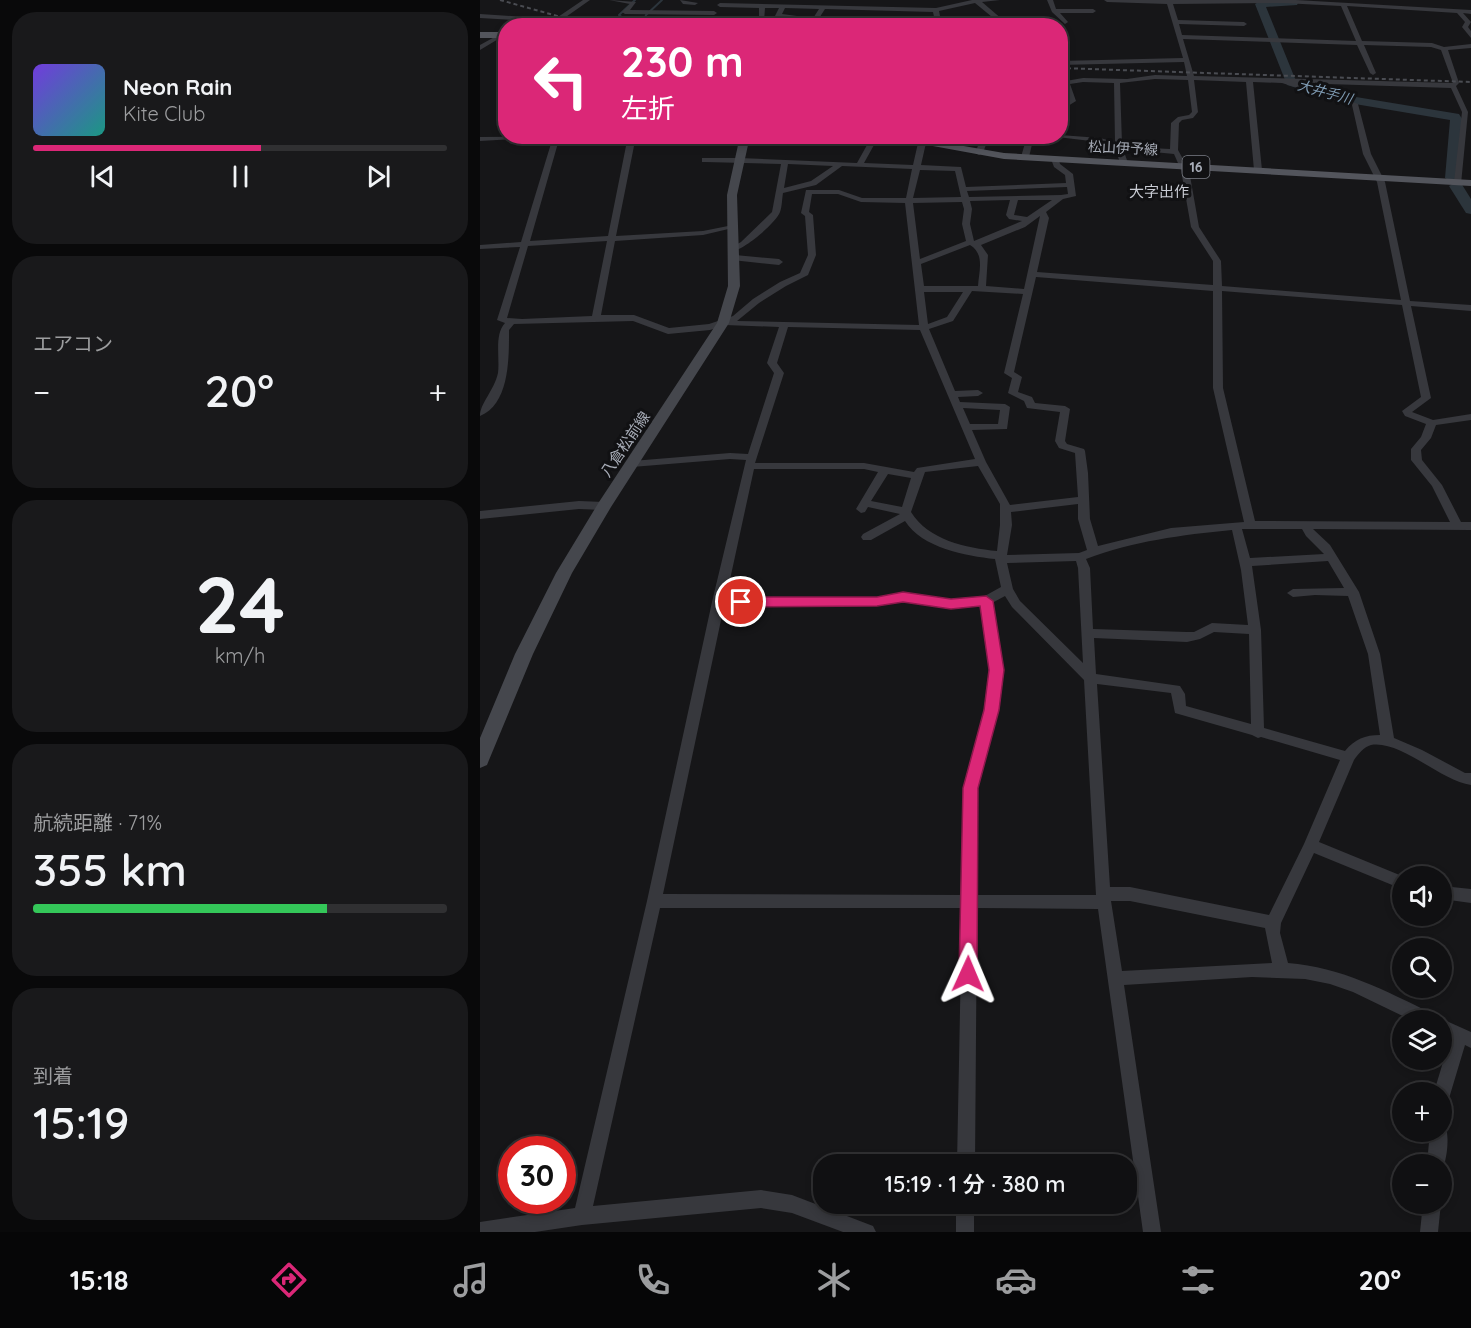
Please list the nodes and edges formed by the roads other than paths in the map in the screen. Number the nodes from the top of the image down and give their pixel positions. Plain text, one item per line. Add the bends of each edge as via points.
1 (587, 0) edge
2 (612, 0) edge
3 (683, 0) edge
4 (915, 0) edge
5 (997, 0) edge
6 (1050, 0) edge
7 (1107, 0) edge
8 (976, 1) edge
9 (1169, 1) edge
10 (1265, 1) edge
11 (1284, 1) edge
12 (722, 3) edge
13 (772, 3) edge
14 (1344, 5) junction
15 (762, 6) junction
16 (783, 6) junction
17 (822, 9) junction
18 (874, 10) junction
19 (927, 10) junction
20 (936, 10) junction
21 (1456, 10) junction
22 (1054, 11) junction
23 (1093, 11) dead end
24 (1267, 12) dead end
25 (1471, 12) edge
26 (1287, 13) dead end
27 (682, 14) junction
28 (714, 14) junction
29 (480, 16) edge
30 (778, 16) joint
31 (794, 16) dead end
32 (510, 18) edge
33 (560, 18) edge
34 (712, 18) edge
35 (762, 18) edge
36 (816, 18) edge
37 (873, 18) edge
38 (938, 18) edge
39 (997, 18) edge
40 (1061, 18) edge
41 (1176, 22) junction
42 (1244, 24) dead end
43 (1470, 24) edge
44 (480, 35) edge
45 (498, 35) edge
46 (1471, 36) edge
47 (1180, 37) junction
48 (498, 38) edge
49 (1359, 42) junction
50 (1471, 46) edge
51 (480, 48) edge
52 (1444, 49) junction
53 (1187, 60) junction
54 (1068, 63) edge
55 (1372, 73) dead end
56 (1191, 78) junction
57 (1249, 80) junction
58 (1117, 81) junction
59 (1287, 81) junction
60 (1068, 82) edge
61 (1453, 86) junction
62 (1068, 92) edge
63 (1068, 104) edge
64 (1068, 137) edge
65 (498, 138) edge
66 (480, 139) edge
67 (555, 144) edge
68 (630, 144) edge
69 (744, 144) edge
70 (871, 144) edge
71 (921, 144) edge
72 (940, 144) edge
73 (983, 144) edge
74 (1029, 144) edge
75 (1120, 145) junction
76 (1174, 151) junction
77 (979, 153) junction
78 (1025, 157) junction
79 (1055, 159) junction
80 (705, 160) dead end
81 (740, 160) junction
82 (785, 162) junction
83 (1124, 163) junction
84 (840, 164) junction
85 (859, 165) junction
86 (1183, 166) junction
87 (916, 167) junction
88 (1258, 170) junction
89 (1377, 177) junction
90 (1458, 182) junction
91 (1471, 183) edge
92 (1070, 185) junction
93 (962, 189) junction
94 (782, 190) junction
95 (805, 190) junction
96 (1015, 197) junction
97 (1060, 197) junction
98 (964, 198) junction
99 (909, 200) junction
100 (1042, 212) junction
101 (1029, 219) junction
102 (733, 227) junction
103 (612, 239) junction
104 (972, 243) junction
105 (525, 244) junction
106 (480, 247) edge
107 (735, 254) junction
108 (778, 262) dead end
109 (917, 263) junction
110 (1031, 274) junction
111 (982, 288) junction
112 (1217, 288) junction
113 (920, 289) junction
114 (969, 289) junction
115 (1028, 292) junction
116 (1406, 302) junction
117 (1471, 308) edge
118 (596, 318) junction
119 (511, 322) junction
120 (723, 322) junction
121 (784, 326) junction
122 (924, 327) junction
123 (978, 393) dead end
124 (954, 400) junction
125 (480, 413) edge
126 (1471, 417) edge
127 (1432, 423) junction
128 (965, 427) junction
129 (750, 462) junction
130 (981, 462) junction
131 (632, 464) junction
132 (885, 470) junction
133 (917, 476) junction
134 (1084, 500) junction
135 (604, 506) junction
136 (1006, 509) junction
137 (906, 513) junction
138 (480, 514) edge
139 (1305, 524) junction
140 (1250, 525) junction
141 (1456, 525) junction
142 (1236, 526) junction
143 (1471, 526) edge
144 (867, 537) dead end
145 (1094, 550) junction
146 (1001, 557) junction
147 (1080, 557) junction
148 (1332, 557) junction
149 (1245, 562) junction
150 (1007, 589) junction
151 (1353, 592) junction
152 (1293, 593) dead end
153 (986, 601) junction
154 (718, 602) junction
155 (1255, 630) junction
156 (1088, 633) junction
157 (1090, 678) junction
158 (1258, 733) junction
159 (1388, 741) junction
160 (1348, 757) junction
161 (480, 760) edge
162 (1471, 779) edge
163 (1311, 845) junction
164 (1392, 880) edge
165 (1452, 894) edge
166 (1471, 896) edge
167 (1104, 898) junction
168 (654, 901) junction
169 (969, 903) junction
170 (1273, 923) junction
171 (1282, 970) junction
172 (1114, 978) junction
173 (1408, 1010) edge
174 (1465, 1039) edge
175 (1447, 1082) edge
176 (966, 1154) edge
177 (965, 1214) edge
178 (1431, 1214) edge
179 (582, 1216) junction
180 (480, 1231) edge
181 (867, 1232) edge
182 (965, 1232) edge
183 (1152, 1232) edge
184 (1429, 1232) edge

1 - 33 street
2 - 27 street via 632,3 625,12
3 - 27 street via 693,3
4 - 19 street
5 - 8 street
6 - 22 street
7 - 9 street
8 - 20 street
8 - 39 street
9 - 10 street
9 - 41 street
10 - 11 street
10 - 24 street
11 - 14 street
11 - 26 street
12 - 15 street
12 - 28 street
13 - 15 street
13 - 16 street
14 - 21 street
14 - 49 street
15 - 35 street
16 - 17 street
16 - 30 street
17 - 18 street
17 - 36 street
18 - 19 street via 901,14
18 - 37 street
19 - 20 street
20 - 38 street
21 - 25 street
21 - 43 street
22 - 23 street
22 - 40 street
27 - 28 street
28 - 34 street
29 - 32 street
30 - 31 street
41 - 42 street
41 - 47 street
43 - 46 street via 1466,27
44 - 45 main road
47 - 49 street
47 - 53 street
48 - 51 street
49 - 52 street via 1436,45
49 - 55 street
50 - 52 street
52 - 61 street via 1456,83
53 - 54 street
53 - 56 street
56 - 57 street
56 - 58 street
56 - 76 street via 1195,112 1175,123
57 - 59 street
57 - 88 street
58 - 60 street
58 - 75 street
59 - 61 street
59 - 89 street via 1354,102
61 - 90 street via 1464,112
62 - 63 street via 1073,101
64 - 75 street
65 - 66 street
67 - 105 street
68 - 103 street
69 - 81 main road, 八倉松前線
70 - 85 street
71 - 87 street
72 - 77 main road, 松山伊予線 / 16
73 - 77 street
74 - 78 street
75 - 76 street
75 - 83 street
76 - 86 street
77 - 78 main road, 松山伊予線 / 16
78 - 79 main road, 松山伊予線 / 16
79 - 83 main road, 松山伊予線 / 16
79 - 92 street via 1069,174
80 - 81 street
81 - 82 street
81 - 102 main road, 八倉松前線 via 732,195
82 - 84 street
82 - 94 street
83 - 86 main road, 松山伊予線 / 16
84 - 85 street
84 - 95 street
85 - 87 street
86 - 88 main road, 松山伊予線 / 16
86 - 112 street via 1195,227 1217,261
87 - 93 street via 958,169
87 - 99 street
88 - 89 main road, 松山伊予線 / 16
89 - 90 main road, 松山伊予線 / 16
89 - 116 street
90 - 91 main road, 松山伊予線 / 16
92 - 93 street
92 - 97 street via 1072,196
93 - 98 street
94 - 95 street
94 - 107 street via 776,213
95 - 99 street via 839,192 861,200
95 - 120 street via 812,255 804,275 756,301 736,318
96 - 97 street
96 - 98 street
96 - 101 street via 1010,215
97 - 100 street
98 - 99 street
98 - 104 street
99 - 109 street
100 - 101 street
100 - 110 street via 1045,218
101 - 104 street
102 - 103 street via 703,233
102 - 107 main road, 八倉松前線
103 - 105 street
103 - 118 street
104 - 109 street
104 - 111 street via 984,255
105 - 106 street
105 - 119 street via 502,320
107 - 108 street
107 - 120 main road, 八倉松前線 via 732,297
109 - 113 street
110 - 112 street
110 - 115 street
111 - 114 street
111 - 115 street
112 - 116 street
112 - 140 street via 1218,388
113 - 114 street
113 - 122 street
114 - 122 street via 945,324
115 - 134 street via 1009,374 1017,377 1013,393 1029,399 1030,406 1065,409 1060,441 1063,446 1080,451
116 - 117 street
116 - 127 street via 1426,398 1407,411
118 - 119 street
118 - 120 street via 634,318 668,331
119 - 125 street via 504,330 504,376 494,399
120 - 121 street
120 - 131 main road, 八倉松前線
121 - 122 street
121 - 129 street via 772,363 778,373
122 - 124 street
123 - 124 street
124 - 128 street
124 - 128 street via 1005,406 1003,428
126 - 127 street
127 - 141 street via 1426,438 1416,448 1416,459 1436,482
128 - 130 street
129 - 131 street via 730,456
129 - 132 street
129 - 154 street
130 - 133 street via 928,468
130 - 136 street
131 - 135 main road, 八倉松前線
132 - 133 street
132 - 137 street via 863,506
133 - 137 street
134 - 136 street
134 - 145 street via 1084,519
135 - 138 street
135 - 161 main road, 八倉松前線 via 544,612
136 - 146 street
137 - 144 street
137 - 146 street via 914,526 930,538
139 - 140 street
139 - 141 street
139 - 148 street
140 - 142 street
141 - 143 street
142 - 145 street via 1171,532
142 - 149 street
145 - 147 street
146 - 147 street
146 - 150 street
147 - 156 street
148 - 149 street
148 - 151 street
149 - 155 street
150 - 153 street
150 - 157 street via 1016,604
151 - 152 street
151 - 159 street via 1374,654
153 - 154 street via 951,604 903,597 877,602
153 - 169 street via 997,670 971,788
154 - 168 street
155 - 156 street via 1212,627 1187,637
155 - 158 street
156 - 157 street
157 - 158 street via 1175,689 1180,709
157 - 167 street
158 - 160 street
159 - 160 street via 1368,741
159 - 162 street
160 - 163 street
163 - 164 street
163 - 170 street
165 - 166 street
167 - 169 street
167 - 170 street via 1130,894
167 - 172 street
168 - 169 street
168 - 179 street
169 - 176 street
170 - 171 street
171 - 172 street
171 - 173 street via 1330,977 1376,993
172 - 183 street
174 - 175 street
177 - 182 street
178 - 184 street
179 - 180 street
179 - 181 street via 761,1199 792,1204

